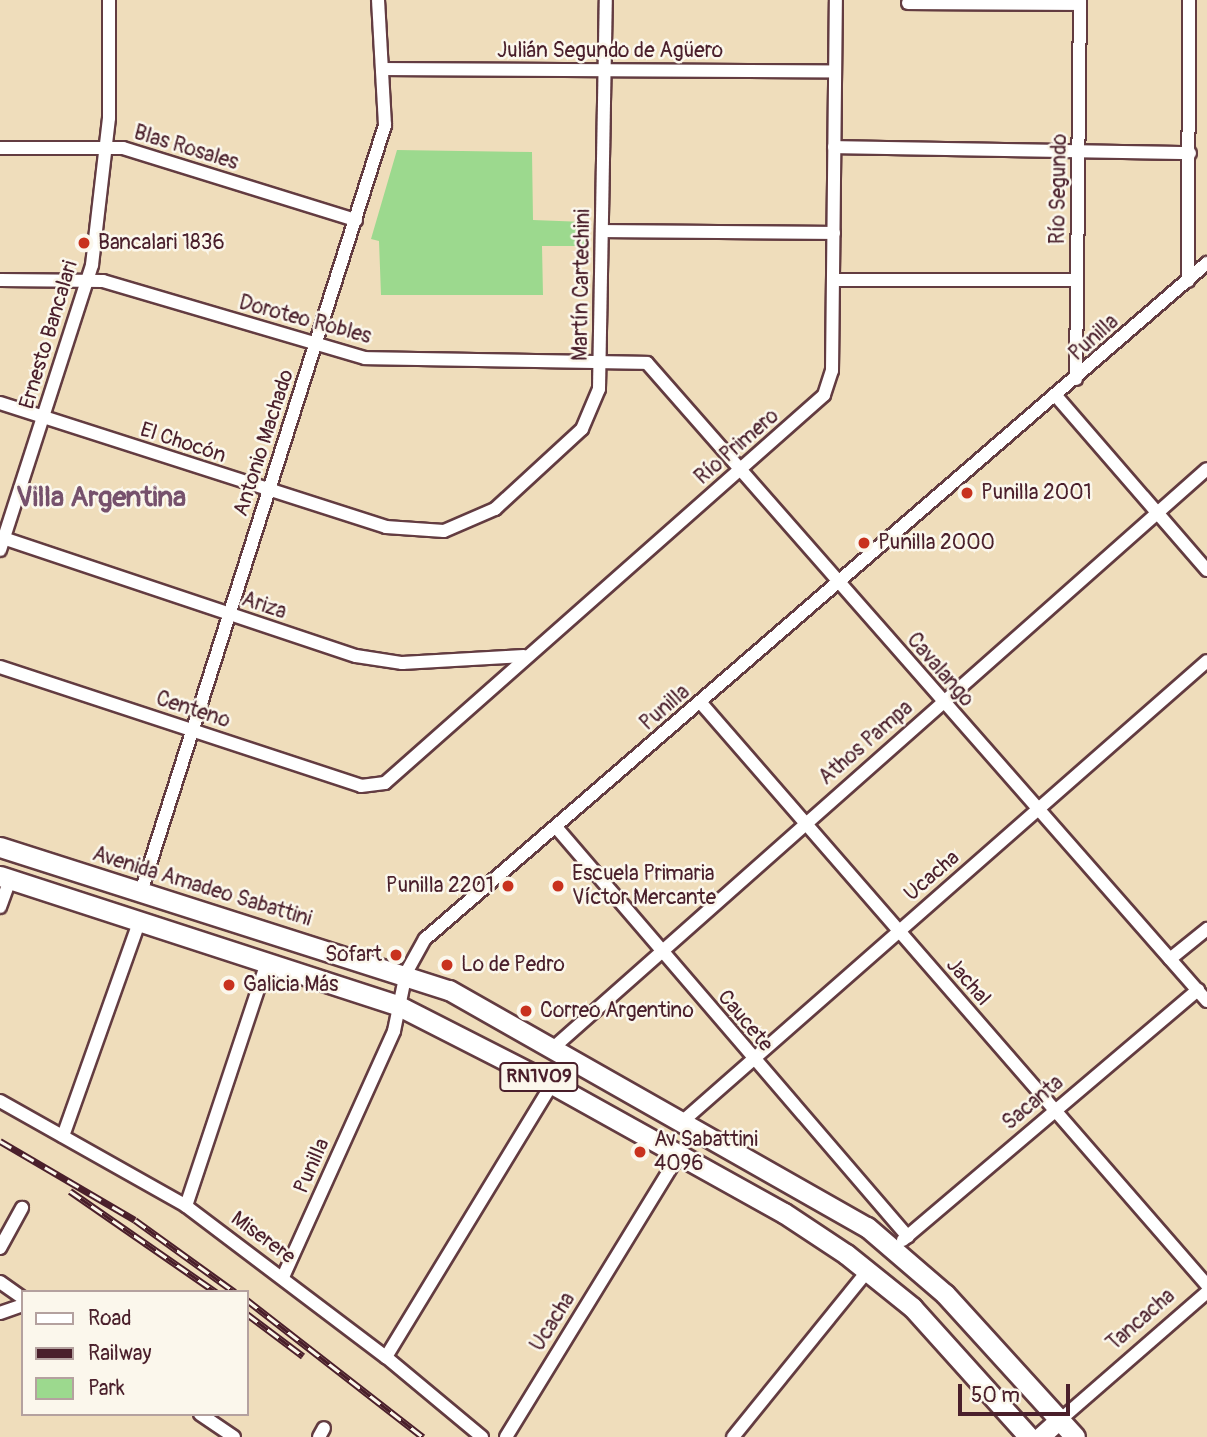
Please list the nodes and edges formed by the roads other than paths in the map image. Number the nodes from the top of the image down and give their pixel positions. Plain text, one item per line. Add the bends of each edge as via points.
1 (108, 0) edge
2 (379, 0) edge
3 (606, 0) edge
4 (836, 0) edge
5 (1189, 0) edge
6 (1080, 2) edge
7 (908, 3) dead end
8 (384, 69) junction
9 (606, 70) junction
10 (835, 71) junction
11 (107, 146) junction
12 (834, 147) junction
13 (0, 148) edge
14 (1078, 151) junction
15 (1190, 153) junction
16 (356, 220) junction
17 (603, 231) junction
18 (834, 233) junction
19 (1207, 263) edge
20 (89, 279) junction
21 (0, 280) edge
22 (834, 280) junction
23 (1077, 280) junction
24 (1188, 281) junction
25 (316, 345) junction
26 (600, 362) junction
27 (647, 363) joint
28 (1076, 379) junction
29 (1057, 397) junction
30 (0, 403) edge
31 (43, 418) junction
32 (740, 469) junction
33 (1207, 470) edge
34 (268, 491) junction
35 (1158, 513) junction
36 (478, 519) joint
37 (1, 542) edge
38 (1207, 570) edge
39 (838, 584) junction
40 (228, 615) junction
41 (524, 656) junction
42 (1207, 661) edge
43 (0, 667) edge
44 (942, 702) junction
45 (701, 703) junction
46 (192, 730) junction
47 (375, 787) joint
48 (1038, 809) junction
49 (804, 823) junction
50 (556, 827) junction
51 (0, 847) edge
52 (5, 877) edge
53 (141, 892) junction
54 (0, 907) edge
55 (140, 920) junction
56 (1207, 929) edge
57 (898, 931) junction
58 (659, 950) junction
59 (1170, 959) junction
60 (267, 962) junction
61 (406, 973) junction
62 (1198, 990) junction
63 (1207, 1001) edge
64 (397, 1005) junction
65 (553, 1048) junction
66 (752, 1059) junction
67 (552, 1084) junction
68 (0, 1101) edge
69 (1054, 1110) junction
70 (683, 1121) junction
71 (63, 1136) junction
72 (678, 1156) junction
73 (186, 1206) junction
74 (22, 1209) dead end
75 (901, 1242) junction
76 (0, 1248) edge
77 (868, 1270) junction
78 (283, 1277) junction
79 (0, 1282) edge
80 (1207, 1285) edge
81 (1207, 1292) edge
82 (21, 1297) edge
83 (21, 1306) edge
84 (0, 1313) edge
85 (386, 1357) junction
86 (203, 1416) edge
87 (1060, 1420) junction
88 (234, 1437) edge
89 (482, 1437) edge
90 (506, 1437) edge
91 (733, 1437) edge
92 (1030, 1437) edge
93 (1041, 1437) edge
94 (1075, 1437) edge

1 - 11 street, Ernesto Bancalari
2 - 8 street, Antonio Machado
3 - 9 street, Martín Cartechini
4 - 10 street, Río Primero
5 - 15 street
6 - 7 street
6 - 14 street, Río Segundo
8 - 9 street, Julián Segundo de Agüero
8 - 16 street, Antonio Machado via 385,125
9 - 10 street, Julián Segundo de Agüero
9 - 17 street, Martín Cartechini
10 - 12 street, Río Primero
11 - 13 street, Blas Rosales
11 - 16 street, Blas Rosales
11 - 20 street, Ernesto Bancalari
12 - 14 street
12 - 18 street, Río Primero
14 - 15 street
14 - 23 street, Río Segundo
15 - 24 street
16 - 25 street, Antonio Machado
17 - 18 street
17 - 26 street, Martín Cartechini
18 - 22 street, Río Primero
19 - 24 street, Punilla
20 - 21 street, Doroteo Robles
20 - 25 street, Doroteo Robles
20 - 31 street, Ernesto Bancalari
22 - 23 street
22 - 32 street, Río Primero via 832,371 824,395
23 - 28 street, Río Segundo
24 - 28 street, Punilla
25 - 26 street, Doroteo Robles via 377,360
25 - 34 street, Antonio Machado
26 - 27 street, Doroteo Robles
26 - 36 street, Martín Cartechini via 595,404 582,429 506,501
27 - 32 street, Cavalango
28 - 29 street, Punilla
29 - 35 street
29 - 39 street, Punilla
30 - 31 street, El Chocón
31 - 34 street, El Chocón
31 - 37 street, Ernesto Bancalari
32 - 39 street, Cavalango
32 - 41 street, Río Primero
33 - 35 street, Athos Pampa
34 - 36 street, El Chocón via 412,531 444,531
34 - 40 street, Antonio Machado
35 - 38 street
35 - 44 street, Athos Pampa
37 - 40 street, Ariza
39 - 44 street, Cavalango
39 - 45 street, Punilla
40 - 41 street, Ariza via 377,661
40 - 46 street, Antonio Machado
41 - 47 street, Río Primero via 385,783
42 - 48 street, Ucacha
43 - 46 street, Centeno
44 - 48 street, Cavalango
44 - 49 street, Athos Pampa
45 - 49 street, Jachal
45 - 50 street, Punilla
46 - 47 street, Centeno
46 - 53 street, Antonio Machado
48 - 57 street, Ucacha
48 - 59 street, Cavalango
49 - 57 street, Jachal
49 - 58 street, Athos Pampa
50 - 58 street, Caucete
50 - 61 street, Punilla via 425,939
51 - 53 main road, Avenida Amadeo Sabattini / RN1V09
52 - 54 street
52 - 55 main road, RN1V09
53 - 61 main road, Avenida Amadeo Sabattini / RN1V09
55 - 60 main road, RN1V09
55 - 71 street
56 - 59 street
57 - 66 street, Ucacha
57 - 69 street, Jachal
58 - 65 street, Athos Pampa
58 - 66 street, Caucete
59 - 62 street, Cavalango
60 - 64 main road, RN1V09
60 - 73 street
61 - 64 street, Punilla
61 - 65 main road, Avenida Amadeo Sabattini / RN1V09 via 449,990
62 - 63 street, Cavalango
62 - 69 street, Sacanta
64 - 67 main road, RN1V09
64 - 78 street, Punilla via 394,1031
65 - 70 main road, Avenida Amadeo Sabattini / RN1V09
66 - 70 street, Ucacha
66 - 75 street, Caucete
67 - 72 main road, RN1V09
67 - 85 street
68 - 71 street, Miserere
69 - 75 street, Sacanta
69 - 80 street, Jachal
70 - 75 main road, Avenida Amadeo Sabattini / RN1V09
71 - 73 street, Miserere
72 - 77 main road, RN1V09 via 785,1213
72 - 90 street, Ucacha
73 - 78 street, Miserere
74 - 76 street
75 - 87 main road, Avenida Amadeo Sabattini / RN1V09
77 - 91 street
77 - 92 main road, RN1V09 via 912,1307
78 - 85 street, Miserere
79 - 82 street
81 - 87 street, Tancacha
83 - 84 street
85 - 89 street, Miserere
86 - 88 street
87 - 93 street, Tancacha
87 - 94 main road, Avenida Amadeo Sabattini / RN1V09

